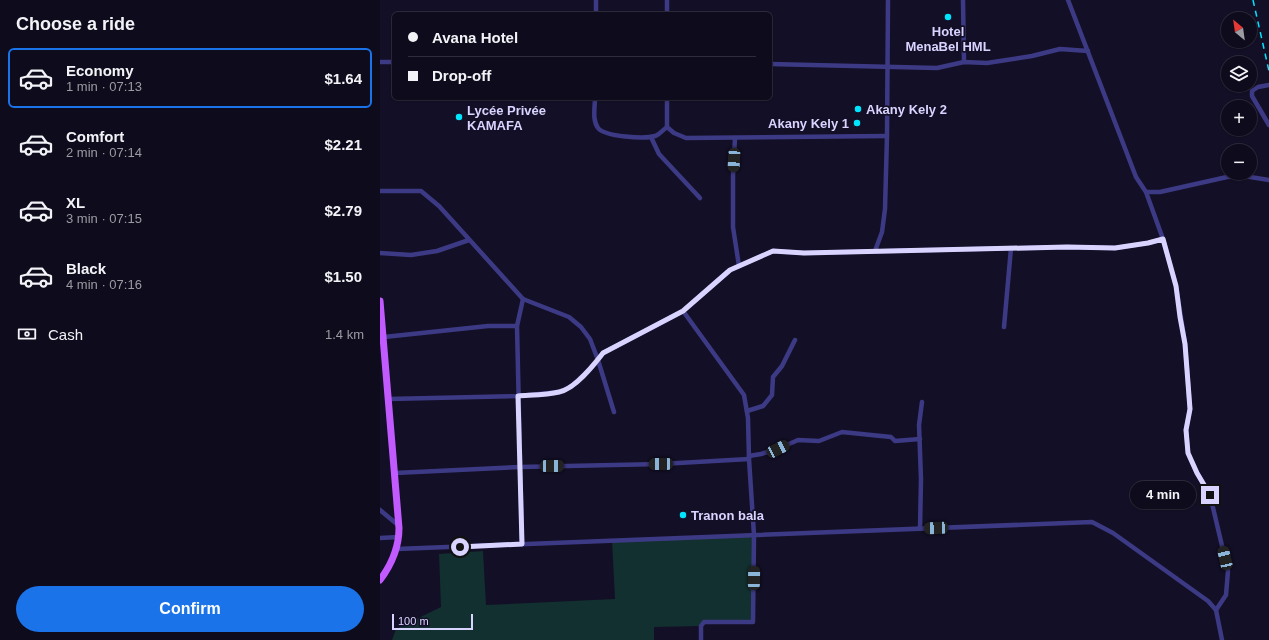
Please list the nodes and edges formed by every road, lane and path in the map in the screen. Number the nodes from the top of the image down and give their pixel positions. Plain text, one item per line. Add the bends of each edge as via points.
1 (596, 0) edge
2 (668, 0) edge
3 (888, 0) edge
4 (963, 0) edge
5 (1068, 0) edge
6 (596, 12) edge
7 (667, 12) edge
8 (1088, 51) junction
9 (380, 62) edge
10 (392, 62) edge
11 (964, 62) junction
12 (772, 64) edge
13 (888, 67) junction
14 (1269, 86) edge
15 (595, 100) edge
16 (667, 100) edge
17 (1269, 125) edge
18 (667, 127) junction
19 (887, 136) junction
20 (651, 137) junction
21 (735, 138) junction
22 (1269, 180) edge
23 (380, 191) edge
24 (1146, 192) junction
25 (700, 198) dead end
26 (1163, 239) junction
27 (470, 240) junction
28 (1011, 248) junction
29 (875, 251) junction
30 (380, 253) edge
31 (739, 266) junction
32 (524, 299) junction
33 (380, 302) edge
34 (683, 311) junction
35 (517, 326) junction
36 (1004, 327) dead end
37 (384, 337) junction
38 (795, 340) dead end
39 (598, 360) junction
40 (518, 396) junction
41 (388, 399) junction
42 (922, 402) dead end
43 (747, 411) junction
44 (614, 412) dead end
45 (920, 439) junction
46 (749, 458) junction
47 (520, 467) junction
48 (396, 473) junction
49 (380, 510) edge
50 (399, 526) junction
51 (920, 529) junction
52 (754, 535) junction
53 (399, 537) junction
54 (380, 538) edge
55 (522, 544) junction
56 (397, 549) junction
57 (380, 580) edge
58 (1216, 610) junction
59 (701, 640) edge
60 (1222, 640) edge

1 - 6 street
2 - 7 street
3 - 13 street
4 - 11 street
5 - 8 street
8 - 11 street via 1060,49 987,63
8 - 24 street via 1136,177
9 - 10 street
11 - 13 street via 936,68
12 - 13 street
13 - 19 street
14 - 17 street via 1258,87 1252,91 1252,96
15 - 20 street via 595,120 602,132 611,135
16 - 18 street
18 - 20 street via 657,136
18 - 21 street via 686,138
19 - 21 street
19 - 29 street via 884,216 882,232
20 - 25 street via 659,154
21 - 31 street via 733,227
22 - 24 street via 1244,176 1227,177 1160,192
23 - 27 street via 421,190
24 - 26 street
26 - 28 street via 1115,248
26 - 58 street via 1176,286 1185,344 1190,409 1186,430 1188,453 1210,495 1228,571 1226,595
27 - 30 street via 438,251 411,255
27 - 32 street
28 - 29 street
28 - 36 street
29 - 31 street via 773,251
31 - 34 street via 730,270
32 - 35 street
32 - 39 street via 569,317 590,339
33 - 37 main road
34 - 39 street via 603,353
34 - 43 street via 744,395
35 - 37 street via 488,326
35 - 40 street
37 - 41 main road
38 - 43 street via 782,366 773,377 772,395 763,406
39 - 40 street via 572,386 560,392
39 - 44 street
40 - 41 street
40 - 47 street
41 - 48 main road
42 - 45 street
43 - 46 street
45 - 46 street via 895,441 891,437 842,432 819,441 798,440
45 - 51 street
46 - 47 street via 661,464
46 - 52 street
47 - 48 street
47 - 55 street
48 - 50 main road
49 - 50 street
50 - 53 main road
51 - 52 street
51 - 58 street via 1092,522 1113,533 1196,592
52 - 55 street
52 - 59 street via 753,622 704,622 701,626
53 - 54 street
53 - 56 main road
55 - 56 street
56 - 57 main road via 390,566
58 - 60 street

